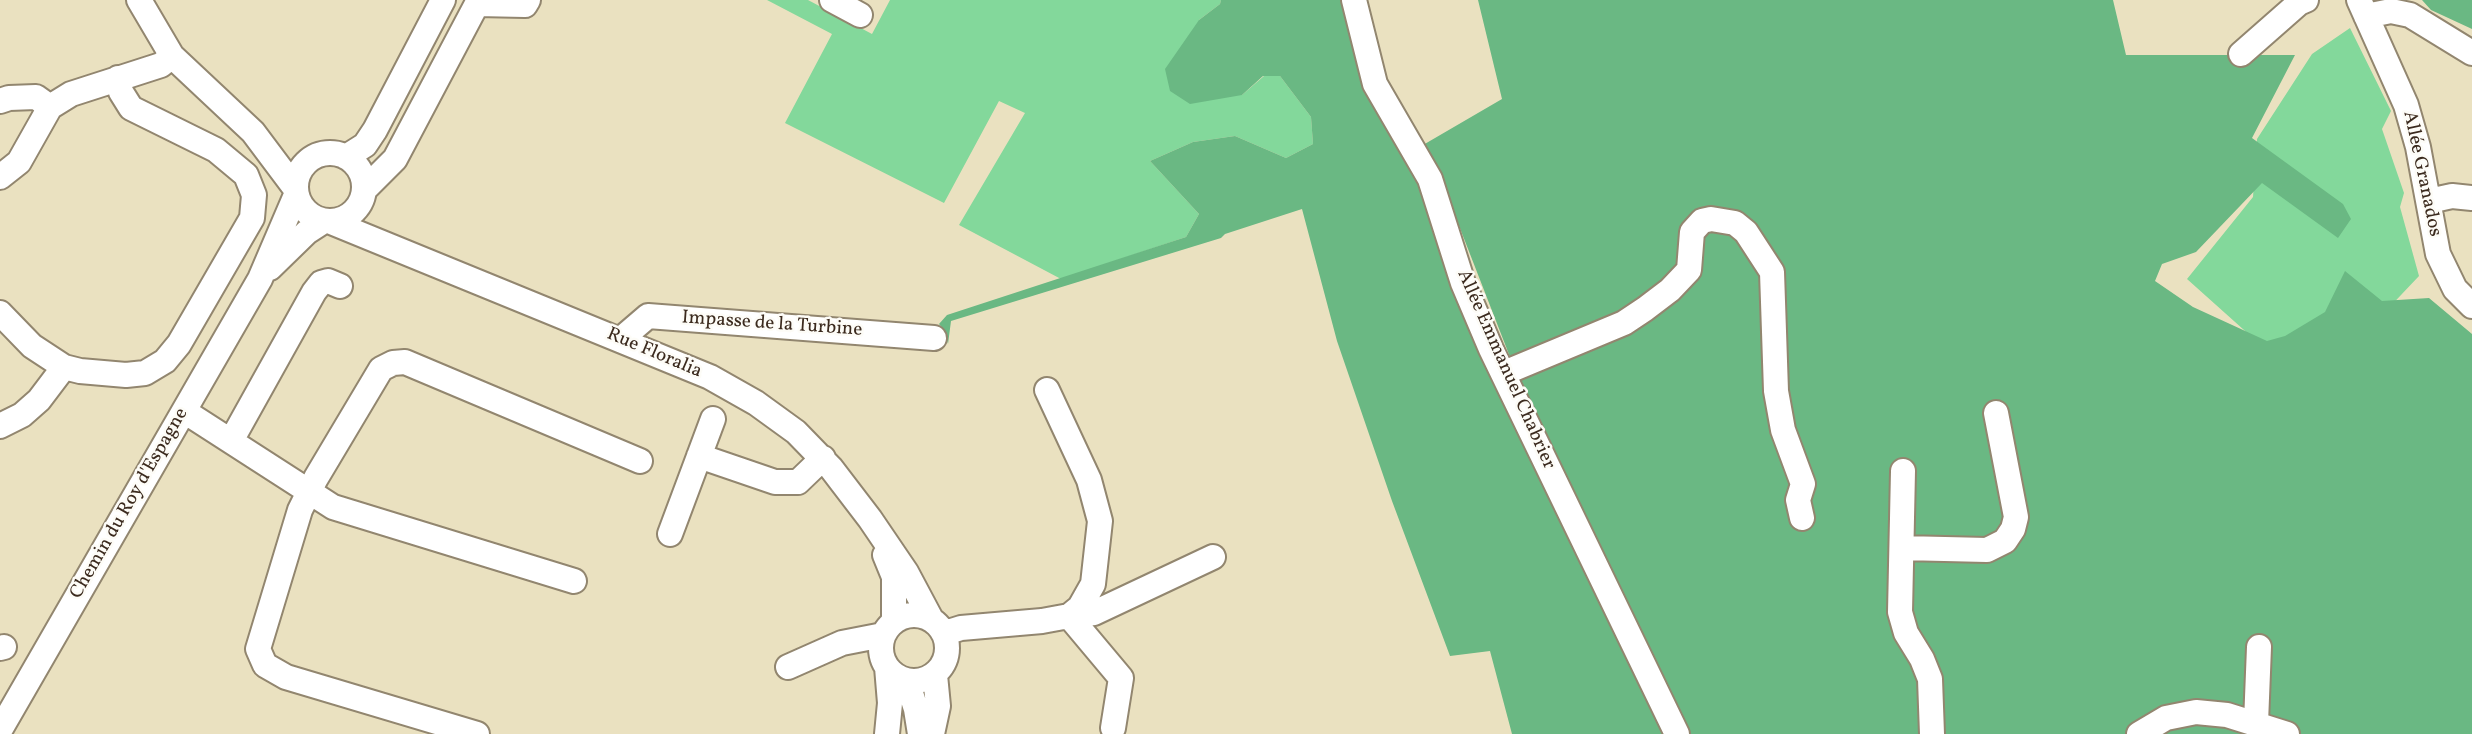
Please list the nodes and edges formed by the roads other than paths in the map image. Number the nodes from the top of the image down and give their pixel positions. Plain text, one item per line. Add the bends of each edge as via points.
1 (139, 0) edge
2 (443, 0) edge
3 (527, 0) edge
4 (832, 0) edge
5 (1354, 0) edge
6 (2306, 0) edge
7 (478, 2) edge
8 (2363, 8) edge
9 (860, 15) dead end
10 (2472, 53) edge
11 (2241, 54) dead end
12 (172, 55) junction
13 (118, 78) junction
14 (0, 100) edge
15 (50, 107) junction
16 (253, 132) junction
17 (346, 157) junction
18 (310, 159) junction
19 (0, 177) edge
20 (296, 192) junction
21 (364, 194) junction
22 (2472, 198) edge
23 (2429, 201) junction
24 (328, 221) junction
25 (398, 247) junction
26 (260, 279) junction
27 (340, 286) dead end
28 (2472, 306) edge
29 (0, 313) edge
30 (934, 338) dead end
31 (620, 340) junction
32 (64, 367) junction
33 (1504, 373) junction
34 (1046, 390) dead end
35 (184, 411) junction
36 (1996, 413) dead end
37 (713, 419) dead end
38 (0, 426) edge
39 (231, 441) junction
40 (699, 456) junction
41 (823, 458) junction
42 (640, 461) dead end
43 (1903, 471) dead end
44 (309, 492) junction
45 (1802, 518) dead end
46 (870, 519) junction
47 (670, 534) dead end
48 (1902, 548) junction
49 (1213, 557) dead end
50 (574, 581) dead end
51 (1069, 616) junction
52 (938, 626) junction
53 (889, 628) junction
54 (2259, 647) dead end
55 (788, 667) dead end
56 (897, 674) junction
57 (935, 674) junction
58 (2256, 723) junction
59 (1113, 728) dead end
60 (0, 730) edge
61 (477, 734) edge
62 (887, 734) edge
63 (920, 734) edge
64 (932, 734) edge
65 (1677, 734) edge
66 (1932, 734) edge
67 (2139, 734) edge
68 (2287, 734) edge

1 - 12 street
2 - 17 street via 375,131 365,145
3 - 7 street via 525,5
4 - 9 street
5 - 33 street, Allée Emmanuel Chabrier via 1375,84 1430,179 1463,283
6 - 11 street
7 - 21 street via 395,159
8 - 10 street via 2410,15
8 - 23 street, Allée Granados via 2406,106
12 - 13 street via 161,65
12 - 16 street
13 - 15 street via 71,94
13 - 32 street via 131,108 216,150 246,175 254,195 252,218 165,361 145,373 126,375
14 - 15 street via 36,97
15 - 19 street via 19,162
16 - 18 street
16 - 20 street
17 - 18 street via 328,152
17 - 21 street via 360,171
18 - 20 street via 297,177
20 - 24 street via 306,212
20 - 26 street, Chemin du Roy d'Espagne
21 - 24 street via 350,215
21 - 25 street, Rue Floralia via 374,224
22 - 23 street
23 - 28 street, Allée Granados via 2438,254 2455,289
24 - 25 street, Rue Floralia
24 - 26 street, Chemin du Roy d'Espagne via 307,232
25 - 31 street, Rue Floralia
26 - 35 street, Chemin du Roy d'Espagne
27 - 39 street via 328,281 314,292
29 - 32 street via 32,346
30 - 31 street, Impasse de la Turbine via 648,316
31 - 41 street, Rue Floralia via 710,377 756,403
32 - 38 street via 39,400
33 - 45 street via 1624,323 1689,270 1692,232 1702,220 1735,223 1772,272 1776,391 1783,430 1803,484 1798,500
33 - 65 street, Allée Emmanuel Chabrier
34 - 51 street via 1089,480 1100,521 1093,584
35 - 39 street
35 - 60 street, Chemin du Roy d'Espagne
36 - 48 street via 2016,517 2005,541 1987,550
37 - 40 street
39 - 44 street
40 - 41 street via 775,482 798,482
40 - 47 street
41 - 46 street, Rue Floralia
42 - 44 street via 405,362 393,363 381,369
43 - 48 street
44 - 50 street via 333,507
44 - 61 street via 258,649 265,665 286,677
46 - 52 street, Rue Floralia
46 - 53 street, Rue Floralia via 894,577
48 - 66 street via 1900,612 1930,679
49 - 51 street via 1094,613
51 - 52 street via 961,628
51 - 59 street via 1121,678
52 - 53 street via 919,615 906,615
52 - 57 street via 948,644 943,666
53 - 55 street
53 - 56 street via 882,657
54 - 58 street
56 - 57 street via 917,682
56 - 62 street
56 - 63 street via 916,709
57 - 64 street via 938,706
58 - 67 street via 2196,712 2166,718
58 - 68 street

